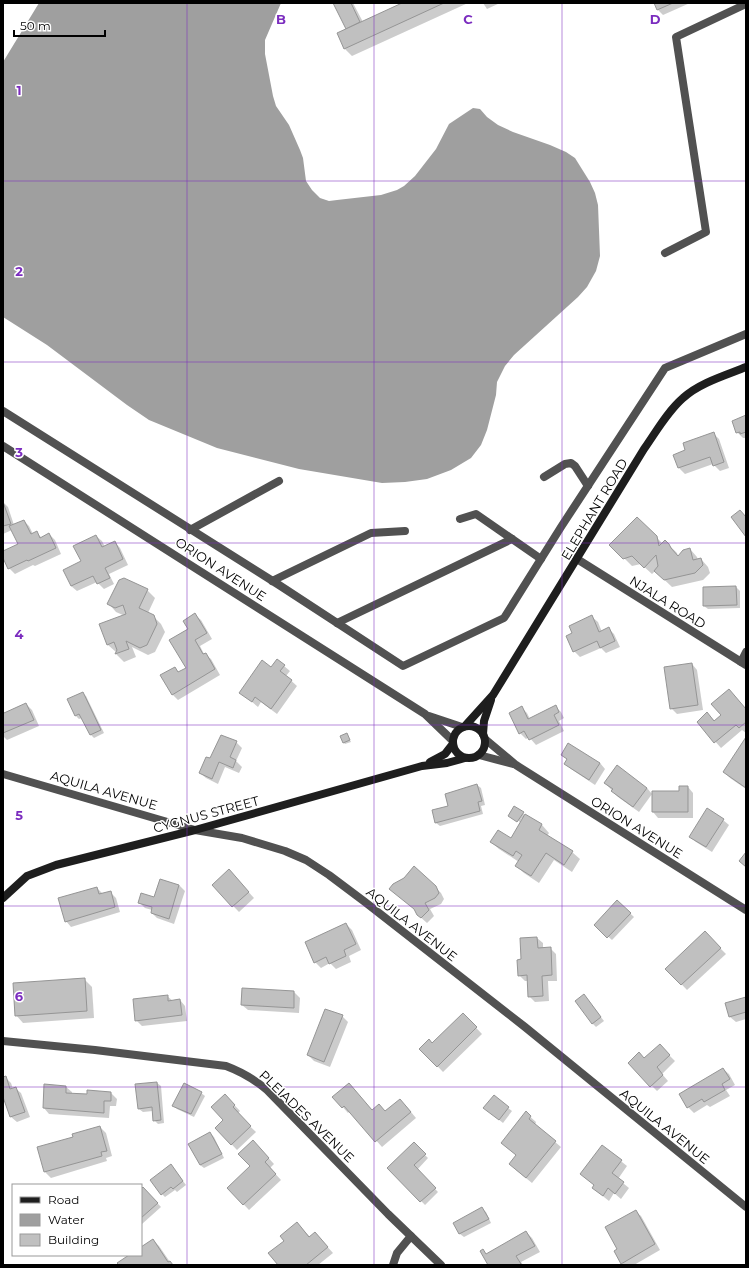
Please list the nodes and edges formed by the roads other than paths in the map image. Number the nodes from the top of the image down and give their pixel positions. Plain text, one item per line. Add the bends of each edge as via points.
1 (746, 4) edge
2 (665, 253) dead end
3 (746, 334) edge
4 (746, 367) edge
5 (3, 411) edge
6 (3, 446) edge
7 (544, 477) dead end
8 (279, 481) dead end
9 (588, 486) junction
10 (460, 519) dead end
11 (190, 530) junction
12 (405, 531) dead end
13 (512, 539) junction
14 (541, 559) junction
15 (577, 559) junction
16 (272, 581) junction
17 (337, 623) junction
18 (746, 652) edge
19 (743, 663) edge
20 (493, 695) junction
21 (425, 714) junction
22 (463, 727) junction
23 (484, 736) junction
24 (452, 743) junction
25 (479, 755) junction
26 (465, 758) junction
27 (516, 765) junction
28 (422, 766) junction
29 (3, 774) edge
30 (195, 830) junction
31 (3, 898) edge
32 (746, 910) edge
33 (3, 1041) edge
34 (746, 1207) edge
35 (411, 1236) junction
36 (393, 1265) edge
37 (441, 1265) edge

1 - 2 street via 676,37 706,232
3 - 9 street via 665,368
4 - 15 street, ELEPHANT ROAD via 716,378 683,397 644,449
5 - 11 street
6 - 21 street, ORION AVENUE
7 - 9 street via 564,464 571,463
8 - 11 street
9 - 14 street
10 - 13 street via 476,514
11 - 16 street
12 - 16 street via 371,534
13 - 14 street
13 - 17 street
14 - 17 street via 504,618 403,666
15 - 19 street, NJALA ROAD
15 - 20 street, ELEPHANT ROAD
16 - 17 street
18 - 19 street
20 - 22 street, ELEPHANT ROAD
20 - 23 street, ELEPHANT ROAD via 484,721
21 - 22 street, ORION AVENUE
21 - 24 street, ORION AVENUE
22 - 23 street via 475,727
22 - 24 street via 455,733
23 - 25 street via 484,748
23 - 27 street, ORION AVENUE
24 - 26 street via 457,754
24 - 28 street, CYGNUS STREET via 439,758
25 - 26 street via 470,759
25 - 27 street, ORION AVENUE
26 - 28 street, CYGNUS STREET
27 - 32 street, ORION AVENUE
28 - 30 street, CYGNUS STREET
29 - 30 street, AQUILA AVENUE
30 - 31 street, CYGNUS STREET via 39,871 27,876
30 - 34 street, AQUILA AVENUE via 242,838 285,851 306,860 329,875 525,1027
33 - 35 street, PLEIADES AVENUE via 226,1066 239,1071 267,1090
35 - 36 street via 398,1253
35 - 37 street, PLEIADES AVENUE

